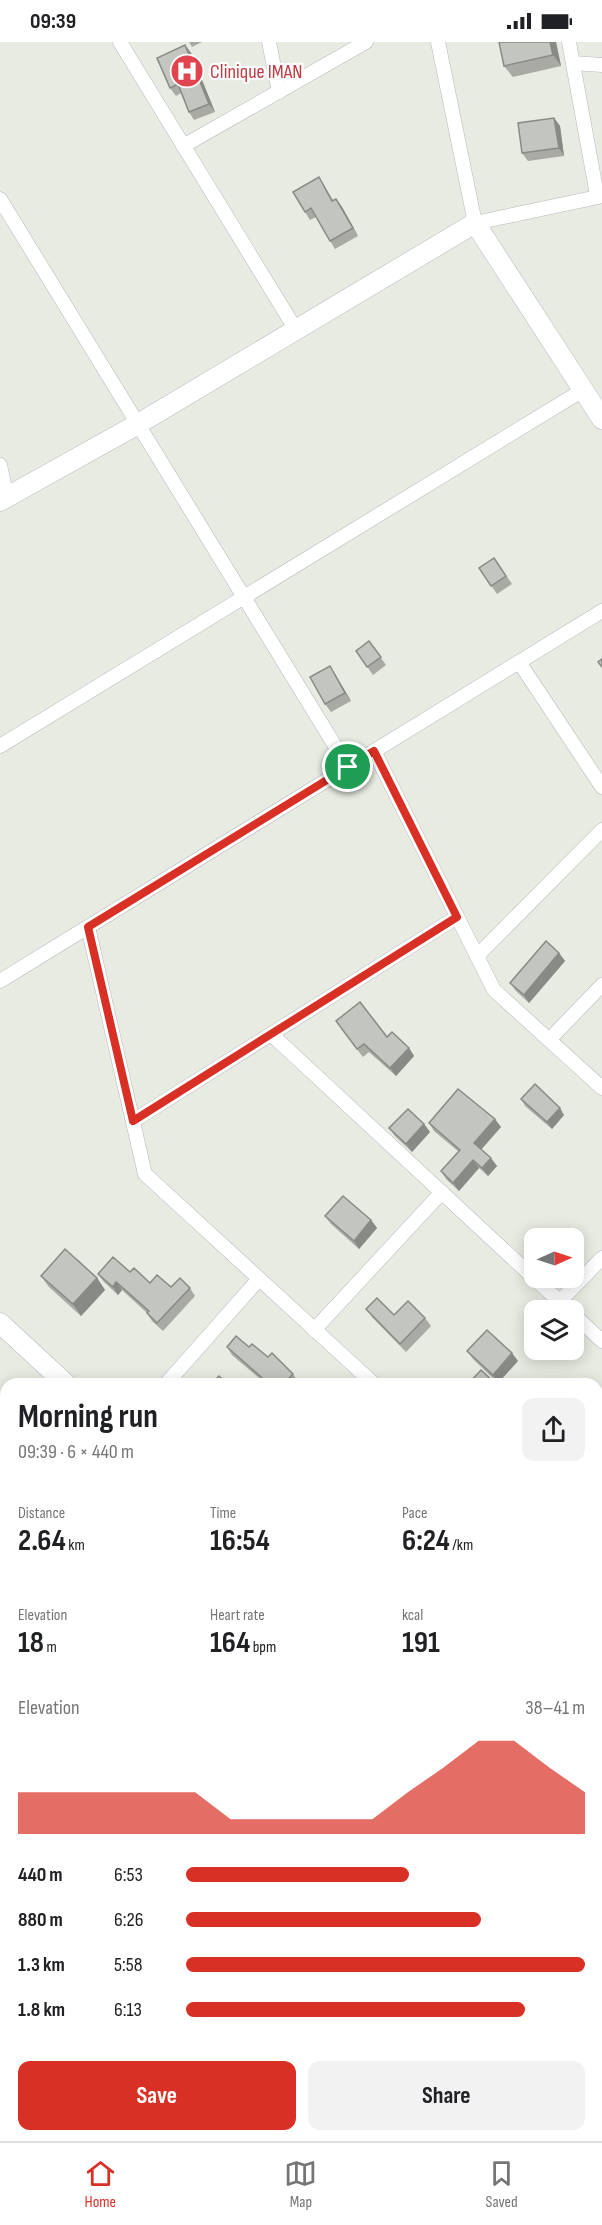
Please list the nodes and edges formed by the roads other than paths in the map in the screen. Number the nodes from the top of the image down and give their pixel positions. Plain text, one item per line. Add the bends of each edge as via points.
1 (120, 42) edge
2 (269, 42) edge
3 (366, 42) edge
4 (438, 42) edge
5 (569, 42) edge
6 (573, 63) junction
7 (602, 65) edge
8 (279, 92) junction
9 (183, 146) junction
10 (599, 195) edge
11 (0, 199) edge
12 (475, 223) junction
13 (296, 330) junction
14 (583, 390) junction
15 (602, 419) edge
16 (138, 424) junction
17 (0, 465) edge
18 (3, 500) edge
19 (244, 597) junction
20 (602, 611) edge
21 (519, 662) junction
22 (0, 746) edge
23 (374, 751) junction
24 (348, 767) junction
25 (602, 787) edge
26 (602, 830) edge
27 (457, 917) junction
28 (88, 927) junction
29 (477, 956) junction
30 (0, 981) edge
31 (602, 985) edge
32 (272, 1034) junction
33 (549, 1040) junction
34 (602, 1088) edge
35 (133, 1121) junction
36 (442, 1192) junction
37 (602, 1258) edge
38 (524, 1269) edge
39 (259, 1279) junction
40 (545, 1288) edge
41 (558, 1300) edge
42 (574, 1300) edge
43 (0, 1323) edge
44 (584, 1324) edge
45 (314, 1329) junction
46 (602, 1341) edge
47 (60, 1378) edge
48 (171, 1378) edge
49 (367, 1378) edge

1 - 9 street
2 - 8 street
3 - 8 street
4 - 12 street
5 - 6 street
6 - 7 street
6 - 10 street
8 - 9 street
9 - 13 street
10 - 12 street
11 - 16 street
12 - 13 street
12 - 14 street
13 - 16 street
14 - 15 street
14 - 19 street
16 - 18 street
16 - 19 street
17 - 18 street
19 - 22 street
19 - 24 street
20 - 21 street
21 - 23 street
21 - 25 street
23 - 24 street
23 - 27 street
24 - 28 street
26 - 29 street
27 - 29 street
27 - 32 street
28 - 30 street
28 - 35 street
29 - 33 street via 494,990
31 - 33 street
32 - 35 street
32 - 36 street
33 - 34 street
35 - 39 street via 145,1174
36 - 38 street
36 - 45 street
37 - 42 street
39 - 45 street
39 - 48 street
40 - 41 street
43 - 47 street
44 - 46 street
45 - 49 street

